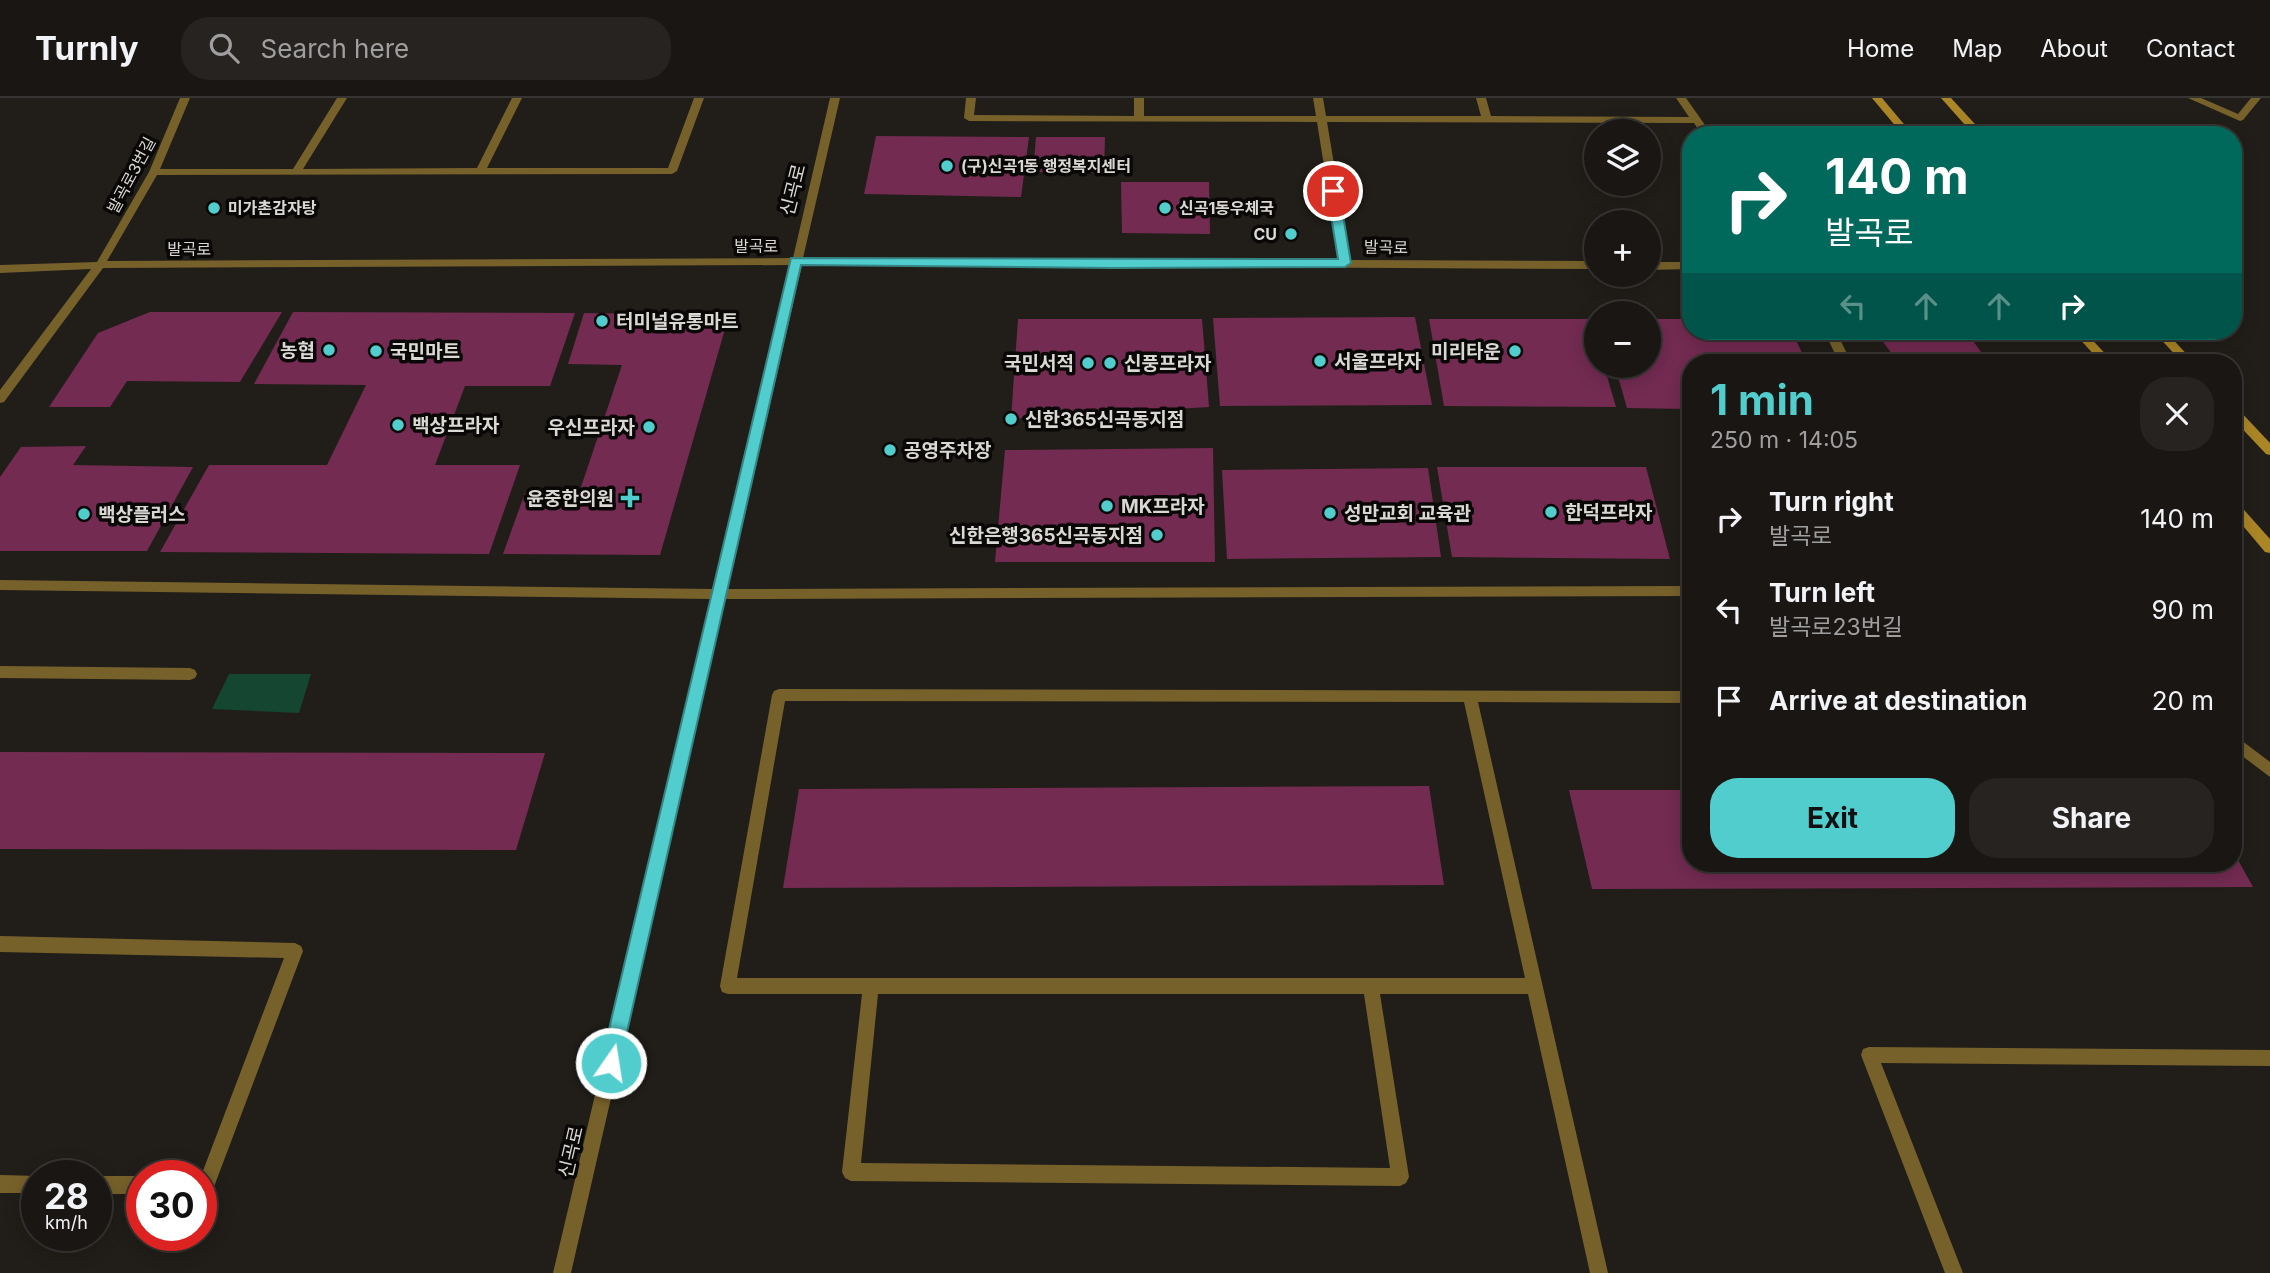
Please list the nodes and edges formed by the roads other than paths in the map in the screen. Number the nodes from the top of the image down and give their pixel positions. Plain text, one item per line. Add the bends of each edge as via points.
1 (186, 98) edge
2 (342, 98) edge
3 (517, 98) edge
4 (699, 98) edge
5 (835, 98) edge
6 (971, 98) edge
7 (1139, 98) edge
8 (1318, 98) edge
9 (1481, 98) edge
10 (1681, 98) edge
11 (1877, 98) edge
12 (1946, 98) edge
13 (2193, 98) edge
14 (2256, 98) edge
15 (1139, 118) junction
16 (1321, 119) junction
17 (1487, 119) junction
18 (1696, 120) junction
19 (1700, 126) edge
20 (1900, 126) edge
21 (1972, 126) edge
22 (154, 172) junction
23 (296, 172) junction
24 (480, 172) junction
25 (796, 261) junction
26 (1345, 263) junction
27 (100, 265) junction
28 (1584, 265) edge
29 (1661, 266) edge
30 (1682, 266) edge
31 (0, 269) edge
32 (2086, 340) edge
33 (2168, 340) edge
34 (2100, 354) edge
35 (2181, 354) edge
36 (0, 399) edge
37 (2242, 421) edge
38 (2270, 451) edge
39 (2242, 515) edge
40 (2270, 548) edge
41 (0, 586) edge
42 (1682, 591) edge
43 (719, 594) junction
44 (0, 672) edge
45 (190, 674) dead end
46 (1470, 698) junction
47 (1682, 698) edge
48 (2242, 748) edge
49 (2270, 771) edge
50 (0, 944) edge
51 (871, 986) junction
52 (1371, 986) junction
53 (1535, 986) junction
54 (2270, 1058) edge
55 (216, 1160) edge
56 (0, 1184) edge
57 (21, 1184) edge
58 (562, 1273) edge
59 (1599, 1273) edge
60 (1954, 1273) edge

1 - 22 street, 발곡로3번길
2 - 23 street
3 - 24 street
4 - 24 street via 672,171
5 - 25 street, 신곡로
6 - 15 street via 969,118
7 - 15 street
8 - 16 street
9 - 17 street
10 - 18 street
11 - 20 street
12 - 21 street
13 - 14 street via 2240,118
15 - 16 street
16 - 17 street
16 - 26 street
17 - 18 street
18 - 19 street
22 - 23 street
22 - 27 street, 발곡로3번길
23 - 24 street
25 - 26 street, 발곡로
25 - 27 street, 발곡로
25 - 43 street, 신곡로
26 - 28 street, 발곡로
27 - 31 street, 발곡로
27 - 36 street, 발곡로3번길
29 - 30 street
32 - 34 street
33 - 35 street
37 - 38 street
39 - 40 street
41 - 43 street
42 - 43 street
43 - 58 street, 신곡로
44 - 45 street
46 - 47 street
46 - 51 street via 779,695 728,986
46 - 53 street
48 - 49 street
50 - 55 street via 295,951
51 - 52 street
51 - 52 street via 851,1172 1400,1177
52 - 53 street
53 - 59 street
54 - 60 street via 1869,1055
56 - 57 street

